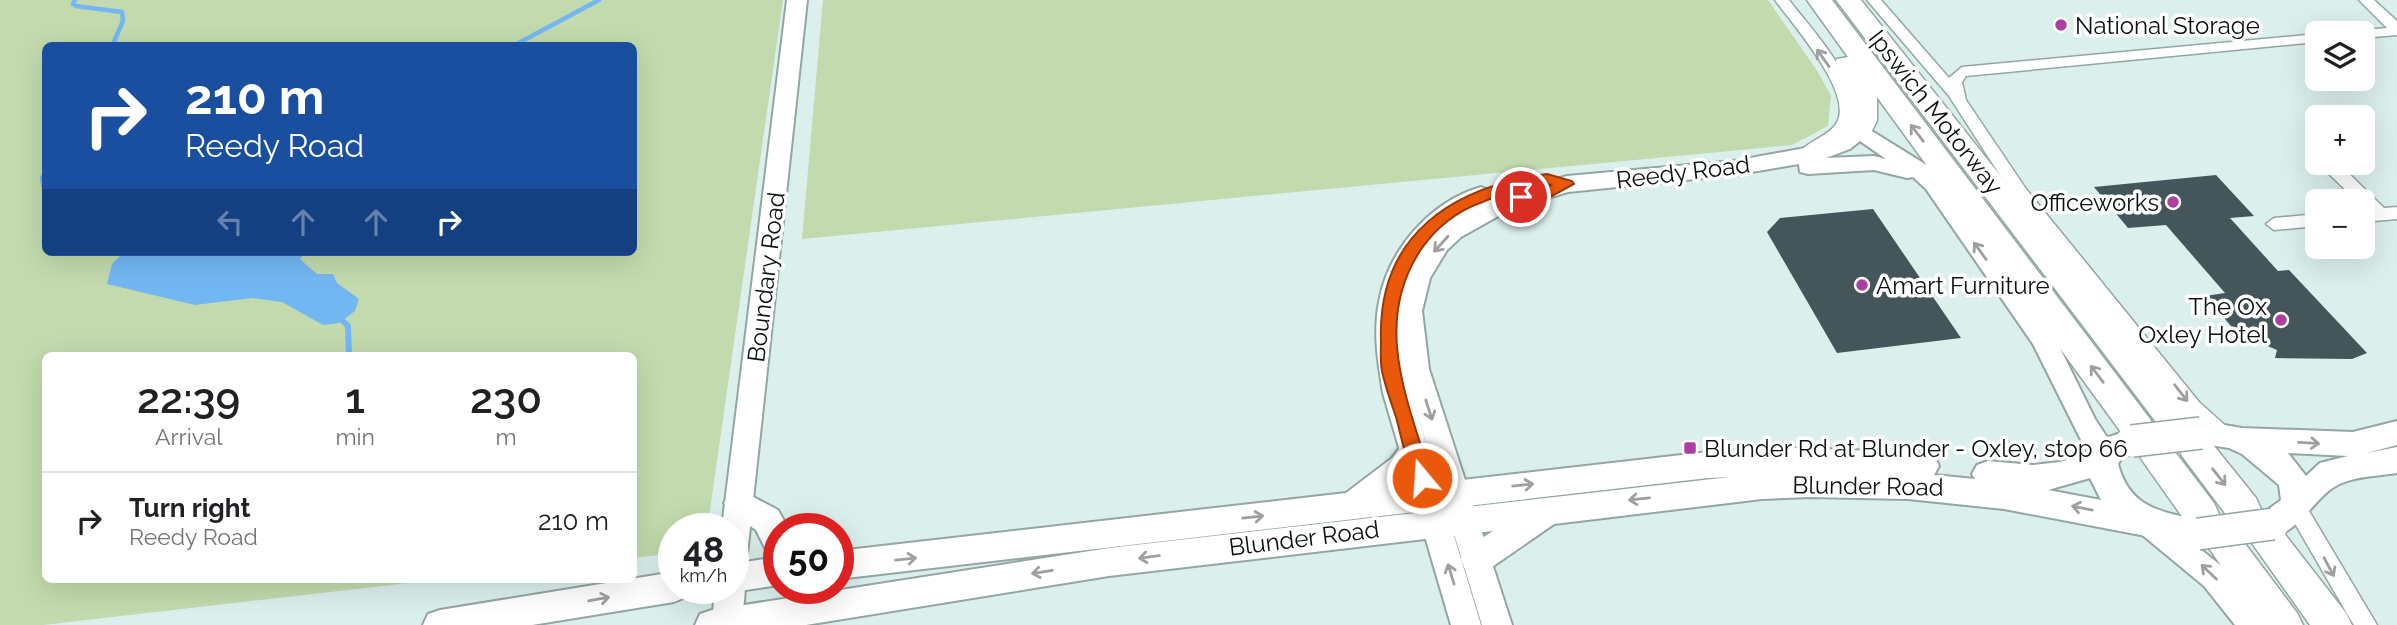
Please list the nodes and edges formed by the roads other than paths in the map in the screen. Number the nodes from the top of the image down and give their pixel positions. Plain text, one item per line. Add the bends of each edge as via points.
1 (797, 0) edge
2 (1782, 0) edge
3 (1800, 0) edge
4 (1819, 0) edge
5 (2366, 0) edge
6 (1861, 5) edge
7 (2397, 30) edge
8 (2375, 33) edge
9 (2305, 39) edge
10 (1961, 102) junction
11 (1852, 125) junction
12 (1734, 168) junction
13 (2342, 175) edge
14 (1567, 184) junction
15 (2024, 200) junction
16 (1945, 203) junction
17 (2389, 213) edge
18 (2305, 221) edge
19 (2274, 224) dead end
20 (2397, 433) edge
21 (2207, 435) junction
22 (2126, 448) junction
23 (1414, 452) junction
24 (2397, 460) edge
25 (740, 503) junction
26 (1351, 507) junction
27 (1445, 508) junction
28 (1552, 509) junction
29 (739, 513) edge
30 (2276, 515) junction
31 (763, 517) edge
32 (2149, 524) junction
33 (2208, 531) junction
34 (1477, 559) junction
35 (854, 563) edge
36 (658, 590) edge
37 (726, 604) edge
38 (722, 624) edge
39 (440, 625) edge
40 (1466, 625) edge
41 (1497, 625) edge
42 (2253, 625) edge
43 (2284, 625) edge
44 (2333, 625) edge
45 (2366, 625) edge

1 - 25 main road, Boundary Road
11 -> 2 street via 1843,88
3 - 11 highway via 1862,89 1866,110
22 -> 4 highway, Ipswich Motorway
5 - 7 street
6 - 10 street
6 - 15 highway via 1925,75
6 - 21 highway, Ipswich Motorway
7 - 8 street
9 - 10 street via 1962,72 1955,76
10 - 15 street
11 - 12 main road, Reedy Road via 1831,150
11 - 16 main road via 1925,175
12 - 14 main road, Reedy Road
12 - 16 main road via 1879,163 1914,176
13 - 17 street
14 - 23 main road, Reedy Road via 1547,179 1525,182 1466,202 1436,222 1405,257 1392,294 1387,341 1396,393
14 -> 27 main road, Reedy Road via 1521,197 1466,221 1440,244 1418,277 1410,311 1412,344
15 -> 21 street via 2192,407
22 -> 16 main road via 2086,432 2042,337
18 - 19 street
21 -> 20 main road, Blunder Road via 2353,444
21 - 22 main road, Blunder Road, bridge
21 -> 30 highway, Ipswich Motorway
21 - 30 main road via 2281,466
27 -> 22 main road, Blunder Road via 1752,462 1879,463 2027,478 2056,476
22 - 32 main road via 2104,475 2115,497
22 - 33 highway, Ipswich Motorway
23 - 26 main road via 1403,467
23 - 27 main road, Reedy Road
24 - 30 main road via 2331,472
25 - 29 main road, Boundary Road
25 - 31 main road
26 - 27 main road, Blunder Road
35 -> 26 main road, Blunder Road
27 - 28 main road, Blunder Road
27 - 34 main road
27 -> 38 main road, Blunder Road
40 -> 27 main road
32 -> 28 main road, Blunder Road via 1987,492 1853,482 1762,486
28 - 34 main road
30 - 33 main road, Blunder Road, bridge
30 - 44 highway, Ipswich Motorway
30 -> 45 street via 2313,531 2338,585
32 - 33 main road, Blunder Road
42 -> 32 main road via 2214,576
33 - 43 highway, Ipswich Motorway
34 - 41 main road
39 -> 36 main road
37 - 38 main road

